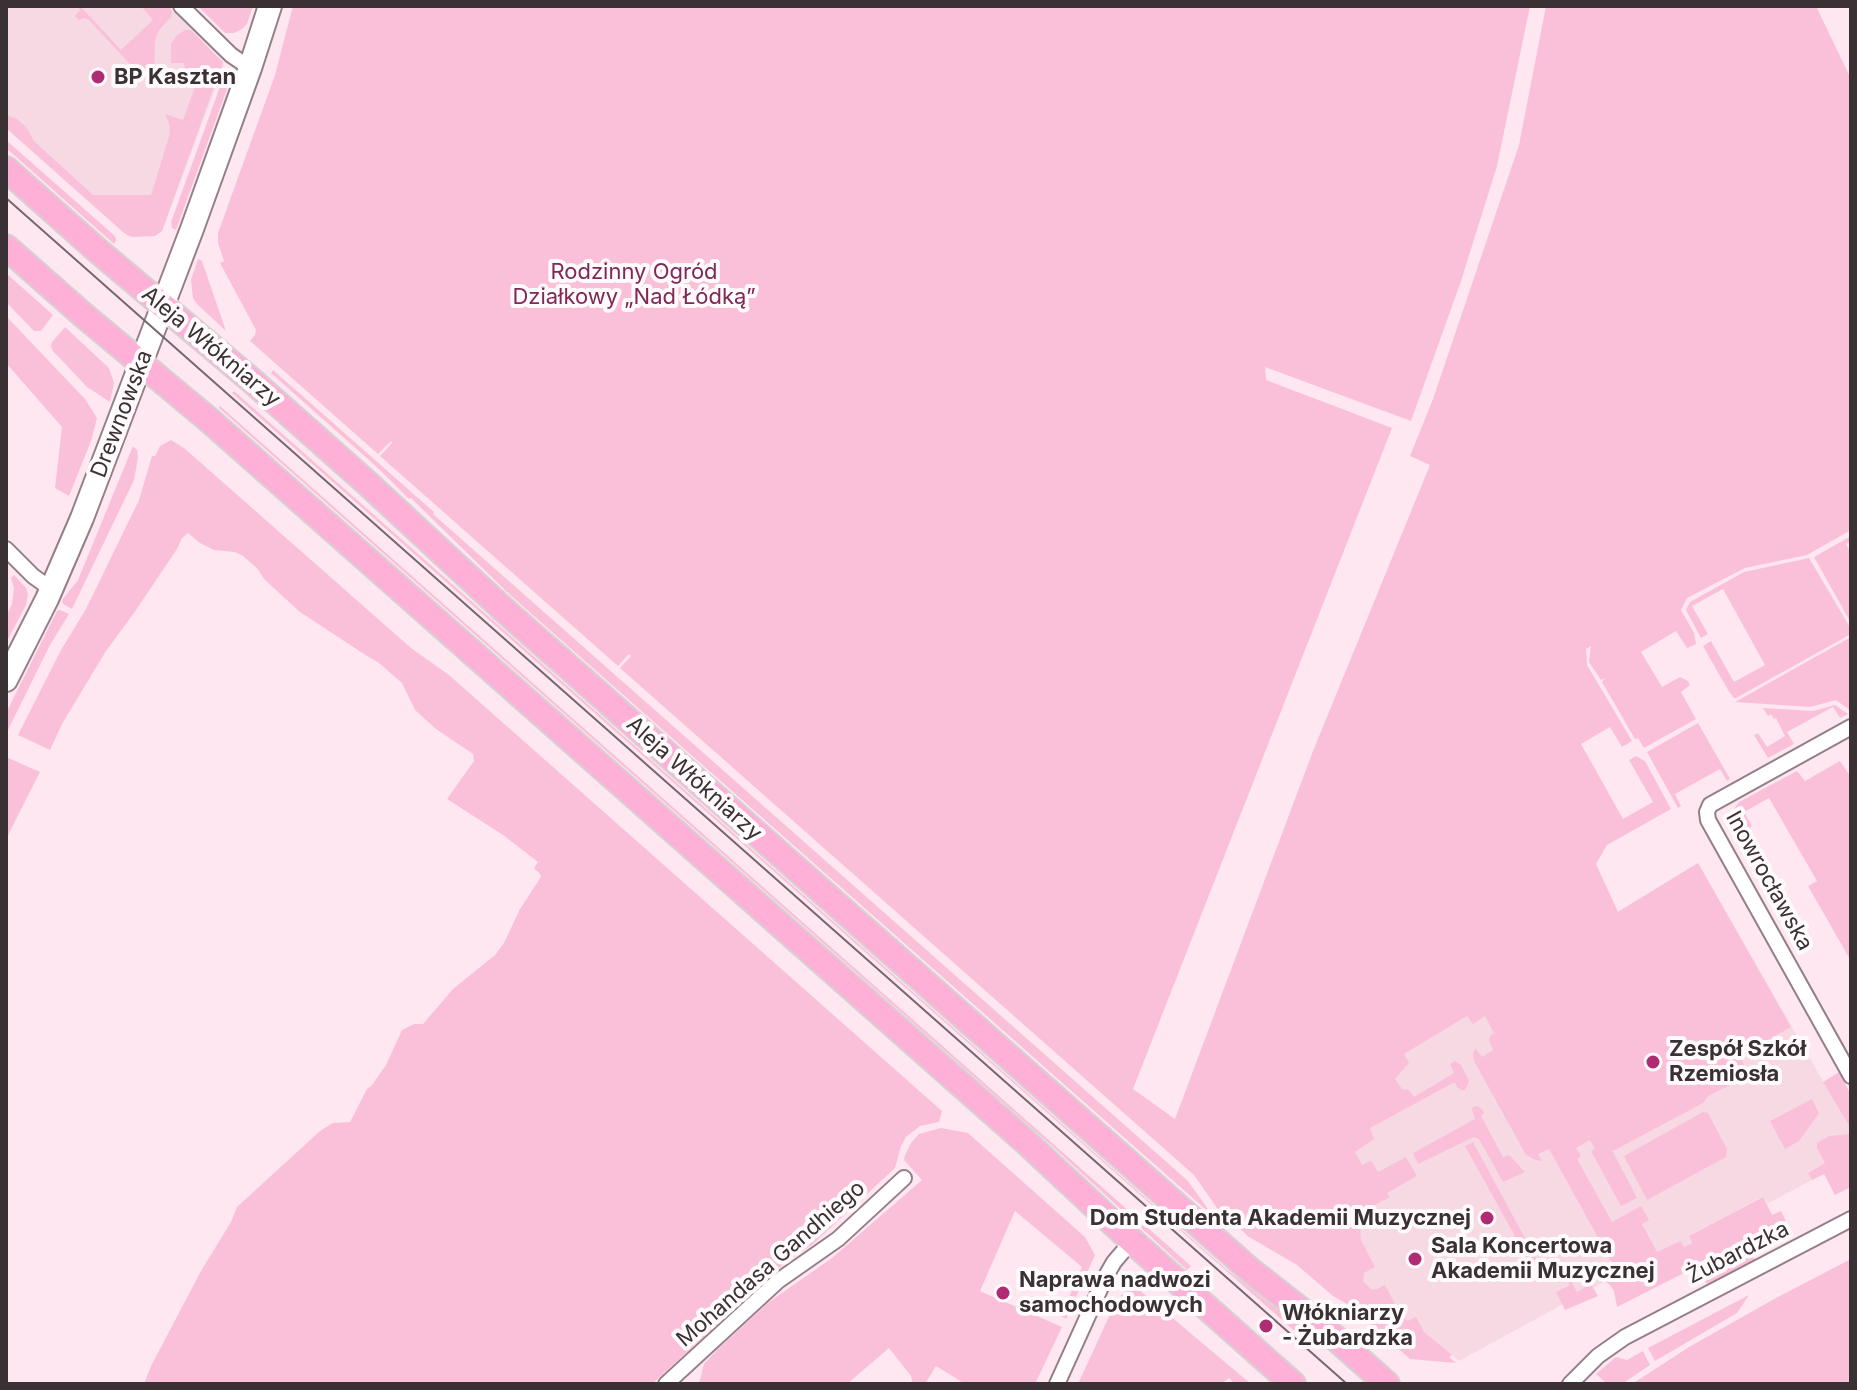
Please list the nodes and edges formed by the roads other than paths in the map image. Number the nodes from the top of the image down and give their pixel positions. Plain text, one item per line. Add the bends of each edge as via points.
1 (181, 6) edge
2 (270, 6) edge
3 (250, 68) junction
4 (6, 169) edge
5 (6, 247) edge
6 (163, 306) junction
7 (142, 364) junction
8 (6, 549) edge
9 (51, 589) junction
10 (6, 680) edge
11 (1851, 727) edge
12 (1851, 1076) edge
13 (904, 1178) dead end
14 (1851, 1219) edge
15 (1132, 1241) junction
16 (666, 1384) edge
17 (1057, 1384) edge
18 (1293, 1384) edge
19 (1387, 1384) edge
20 (1570, 1384) edge

1 - 3 street
2 - 3 main road, Drewnowska
3 - 6 main road, Drewnowska
4 - 6 main road, Aleja Włókniarzy
5 - 7 main road
6 - 7 main road, Drewnowska
6 - 19 main road, Aleja Włókniarzy via 1250,1270
7 - 9 main road, Drewnowska
7 - 15 main road
8 - 9 street
9 - 10 main road, Drewnowska
11 - 12 street, Inowrocławska via 1710,805 1707,812
13 - 16 street, Mohandasa Gandhiego via 838,1239 778,1281
14 - 20 street, Żubardzka via 1625,1337
15 - 17 street via 1106,1276
15 - 18 main road

